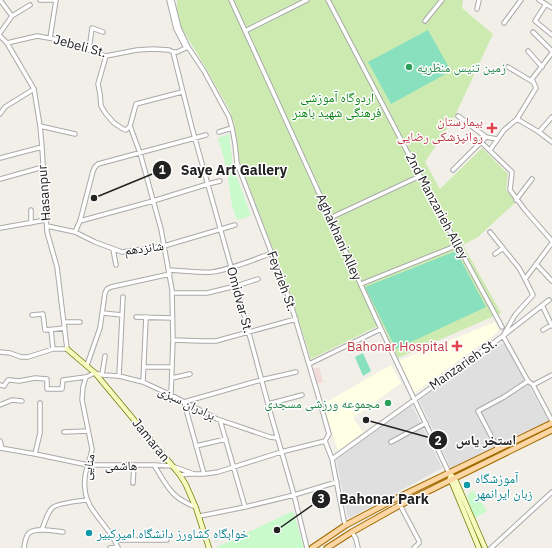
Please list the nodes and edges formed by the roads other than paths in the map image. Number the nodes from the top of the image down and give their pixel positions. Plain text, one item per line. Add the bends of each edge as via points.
1 (0, 0) edge
2 (40, 0) edge
3 (56, 0) edge
4 (170, 0) edge
5 (231, 0) edge
6 (306, 0) edge
7 (328, 0) edge
8 (442, 0) edge
9 (479, 0) edge
10 (521, 0) edge
11 (539, 0) edge
12 (546, 4) junction
13 (30, 5) dead end
14 (552, 8) edge
15 (477, 9) dead end
16 (12, 16) junction
17 (425, 21) dead end
18 (504, 23) dead end
19 (245, 31) junction
20 (103, 32) dead end
21 (533, 32) dead end
22 (0, 33) edge
23 (552, 35) edge
24 (0, 36) edge
25 (50, 38) junction
26 (7, 43) junction
27 (187, 47) junction
28 (89, 50) junction
29 (528, 51) dead end
30 (173, 52) junction
31 (552, 52) edge
32 (106, 56) junction
33 (542, 66) junction
34 (508, 67) dead end
35 (534, 83) junction
36 (34, 89) junction
37 (182, 92) junction
38 (0, 114) edge
39 (458, 116) dead end
40 (552, 118) edge
41 (517, 119) junction
42 (40, 126) junction
43 (130, 126) junction
44 (232, 128) junction
45 (219, 132) dead end
46 (539, 132) junction
47 (75, 134) dead end
48 (206, 135) dead end
49 (486, 137) junction
50 (195, 138) junction
51 (497, 139) junction
52 (481, 142) junction
53 (552, 142) edge
54 (42, 147) junction
55 (490, 150) junction
56 (140, 153) junction
57 (0, 158) edge
58 (43, 167) junction
59 (453, 170) dead end
60 (420, 176) junction
61 (0, 179) edge
62 (532, 179) dead end
63 (220, 181) dead end
64 (208, 184) junction
65 (516, 200) junction
66 (153, 201) junction
67 (31, 210) dead end
68 (330, 218) junction
69 (46, 220) junction
70 (80, 221) junction
71 (31, 223) junction
72 (235, 225) dead end
73 (46, 226) junction
74 (0, 228) edge
75 (220, 230) junction
76 (75, 232) junction
77 (490, 232) dead end
78 (552, 242) edge
79 (458, 245) junction
80 (164, 246) junction
81 (503, 248) junction
82 (113, 249) junction
83 (272, 253) junction
84 (495, 254) dead end
85 (536, 264) junction
86 (116, 265) dead end
87 (231, 267) junction
88 (169, 272) junction
89 (258, 279) dead end
90 (524, 279) junction
91 (552, 281) edge
92 (360, 284) junction
93 (236, 286) junction
94 (172, 293) junction
95 (123, 297) dead end
96 (548, 300) dead end
97 (542, 305) junction
98 (103, 313) junction
99 (32, 315) dead end
100 (122, 315) junction
101 (136, 317) dead end
102 (146, 317) junction
103 (172, 318) junction
104 (296, 319) junction
105 (64, 322) junction
106 (80, 322) dead end
107 (552, 326) edge
108 (502, 327) dead end
109 (65, 328) junction
110 (381, 329) junction
111 (51, 330) junction
112 (543, 330) dead end
113 (248, 331) junction
114 (503, 336) junction
115 (173, 340) junction
116 (52, 349) junction
117 (67, 349) junction
118 (0, 352) edge
119 (105, 356) dead end
120 (309, 364) junction
121 (87, 365) junction
122 (144, 367) junction
123 (172, 368) junction
124 (95, 372) junction
125 (296, 372) dead end
126 (190, 374) dead end
127 (102, 375) junction
128 (552, 375) edge
129 (119, 376) junction
130 (86, 377) junction
131 (172, 378) junction
132 (261, 380) junction
133 (143, 382) junction
134 (528, 382) junction
135 (0, 385) edge
136 (533, 385) junction
137 (171, 395) junction
138 (302, 396) dead end
139 (414, 399) junction
140 (22, 401) dead end
141 (184, 402) junction
142 (40, 403) dead end
143 (0, 404) edge
144 (268, 404) junction
145 (220, 420) junction
146 (552, 422) edge
147 (426, 423) junction
148 (552, 430) edge
149 (88, 431) junction
150 (64, 432) dead end
151 (277, 438) junction
152 (226, 439) junction
153 (0, 441) edge
154 (325, 441) junction
155 (391, 442) dead end
156 (196, 446) junction
157 (1, 448) edge
158 (498, 449) junction
159 (281, 452) junction
160 (35, 454) junction
161 (332, 459) junction
162 (88, 465) junction
163 (134, 465) junction
164 (154, 465) junction
165 (172, 466) junction
166 (233, 467) junction
167 (194, 474) junction
168 (204, 474) junction
169 (450, 474) junction
170 (180, 475) junction
171 (453, 480) junction
172 (337, 482) junction
173 (133, 483) dead end
174 (552, 492) edge
175 (294, 496) junction
176 (87, 500) junction
177 (400, 505) junction
178 (245, 507) junction
179 (196, 508) junction
180 (200, 516) junction
181 (346, 525) junction
182 (42, 529) junction
183 (63, 532) dead end
184 (352, 532) junction
185 (116, 540) junction
186 (167, 540) dead end
187 (24, 548) edge
188 (110, 548) edge
189 (118, 548) edge
190 (210, 548) edge
191 (307, 548) edge
192 (312, 548) edge
193 (327, 548) edge
194 (358, 548) edge
195 (414, 548) edge
196 (479, 548) edge
197 (485, 548) edge
198 (491, 548) edge

1 - 16 street
2 - 3 street
3 - 25 street
4 - 27 street via 178,28
5 - 19 street, Aghakhani Alley
6 - 19 street
7 - 60 street, 2nd Manzarieh Alley
8 - 17 street
9 - 15 street
10 - 18 street
11 - 12 street
12 - 14 street
12 - 23 street via 535,21
13 - 16 street
16 - 22 street
19 - 68 street, Aghakhani Alley
20 - 28 street via 92,28
21 - 31 street
24 - 26 street, Hasanpur
25 - 26 street, Jebeli St. via 37,36
25 - 28 street, Jebeli St.
26 - 36 street, Hasanpur
27 - 30 street, Jebeli St.
27 - 44 street, Feyzieh St. via 204,71 229,117
28 - 32 street, Jebeli St.
29 - 33 street
30 - 32 street, Jebeli St. via 137,50
30 - 37 street, Omidvar St.
31 - 33 street
32 - 43 street via 98,84 101,106 114,123 126,130
33 - 35 street via 532,79
34 - 35 street
35 - 41 street via 536,88
36 - 38 street via 5,107
36 - 42 street, Hasanpur
37 - 43 street via 136,104
37 - 50 street, Omidvar St.
39 - 49 street
40 - 46 street
41 - 46 street
41 - 51 street
42 - 47 street
42 - 54 street, Hasanpur
43 - 56 street
44 - 45 street
44 - 83 street, Feyzieh St. via 237,163
46 - 53 street
48 - 50 street
49 - 51 street
49 - 52 street
50 - 56 street
50 - 64 street, Omidvar St.
51 - 55 street
52 - 55 street
52 - 59 street
54 - 57 street
54 - 58 street, Hasanpur
55 - 65 street via 512,172 510,190
56 - 66 street
56 - 70 street via 95,167
58 - 61 street
58 - 69 street, Hasanpur
60 - 68 street
60 - 79 street, 2nd Manzarieh Alley
62 - 65 street
63 - 64 street
64 - 66 street
64 - 75 street, Omidvar St.
65 - 78 street
66 - 70 street
66 - 80 street
67 - 71 street
68 - 92 street, Aghakhani Alley
69 - 71 street
69 - 73 street, Hasanpur
70 - 76 street
71 - 74 street
72 - 75 street, شانزدهم
73 - 76 street, شانزدهم
73 - 105 street, Hasanpur via 58,267
75 - 80 street, شانزدهم
75 - 87 street, Omidvar St.
76 - 82 street, شانزدهم
77 - 81 street
78 - 85 street
79 - 92 street
79 - 108 street, 2nd Manzarieh Alley
80 - 82 street, شانزدهم via 127,252
80 - 88 street
81 - 84 street
81 - 90 street via 519,268
82 - 86 street
83 - 87 street
83 - 104 street, Feyzieh St.
85 - 90 street
85 - 91 street
87 - 88 street via 213,272
87 - 93 street, Omidvar St.
88 - 94 street
88 - 98 street via 107,289
89 - 93 street
90 - 114 street, Manzarieh St. via 533,295 515,315
92 - 110 street, Aghakhani Alley
93 - 94 street via 207,293
93 - 113 street, Omidvar St.
94 - 103 street
95 - 100 street
96 - 97 street
97 - 107 street
97 - 114 street
98 - 100 street
98 - 121 street
99 - 111 street via 43,314 45,330
100 - 129 street
101 - 102 street
102 - 103 street
102 - 122 street
103 - 115 street
104 - 113 street
104 - 120 street, Feyzieh St.
105 - 106 street
105 - 109 street, Hasanpur
107 - 112 street
109 - 111 street
109 - 117 street, Hasanpur
110 - 120 street
110 - 139 street, Aghakhani Alley
111 - 116 street
113 - 115 street via 216,341
113 - 132 street, Omidvar St.
114 - 134 street
114 - 139 street, Manzarieh St.
115 - 123 street
116 - 117 street
116 - 118 street via 28,357
117 - 121 main road, Jamaran
119 - 127 street
120 - 154 street, Feyzieh St. via 329,434
121 - 124 main road, Jamaran
122 - 123 street
122 - 133 street
123 - 131 street
124 - 127 street, برادران سبزی
124 - 130 street
124 - 165 main road, Jamaran
125 - 132 street
126 - 131 street
127 - 129 street, برادران سبزی
128 - 136 street
129 - 133 street, برادران سبزی
130 - 135 street via 63,380 62,388 47,389 47,379 39,378 8,380 4,386
130 - 149 street, منایی via 82,400
131 - 137 street
132 - 141 street
132 - 144 street, Omidvar St.
133 - 137 street, برادران سبزی
134 - 136 street
134 - 158 street via 478,411
136 - 146 street
137 - 141 street, برادران سبزی
138 - 144 street
139 - 147 street, Aghakhani Alley
139 - 161 street, Manzarieh St.
140 - 143 street via 12,400
141 - 145 street, برادران سبزی
141 - 156 street
142 - 160 street via 40,433
144 - 151 street, Omidvar St.
145 - 151 street, برادران سبزی
145 - 152 street
146 - 158 main road
147 - 155 street
147 - 169 street, Aghakhani Alley
148 - 171 main road
149 - 150 street
149 - 162 street, منایی via 92,449
151 - 159 street, Omidvar St.
152 - 156 street
152 - 166 street
153 - 157 street
154 - 159 street
154 - 161 street, Feyzieh St.
156 - 168 street
157 - 160 street, هاشمی
158 - 169 main road
159 - 166 street
159 - 175 street, Omidvar St.
160 - 162 street, هاشمی
161 - 172 street, Feyzieh St.
162 - 163 street, هاشمی
162 - 176 street, منایی via 85,479
163 - 164 street, هاشمی
163 - 173 street
164 - 165 street, هاشمی
164 - 179 street via 175,496
165 - 167 street, هاشمی
165 - 170 main road, Jamaran
166 - 168 street
166 - 178 street
167 - 168 street
167 - 170 street
169 - 171 main road
169 - 181 main road via 394,499
170 - 179 main road, Jamaran
171 - 177 main road
171 - 196 main road
171 - 197 main road
172 - 175 street
172 - 181 street, Feyzieh St.
174 - 198 street
175 - 178 street
175 - 191 street, Omidvar St.
176 - 182 street via 52,508
176 - 185 street
177 - 184 main road
177 - 195 street via 420,542
178 - 180 street
179 - 180 main road, Jamaran
180 - 190 main road, Jamaran
181 - 184 main road
181 - 192 main road
182 - 183 street
182 - 187 street via 29,533
184 - 193 main road
184 - 194 street
185 - 186 street
185 - 189 street
188 - 189 street

